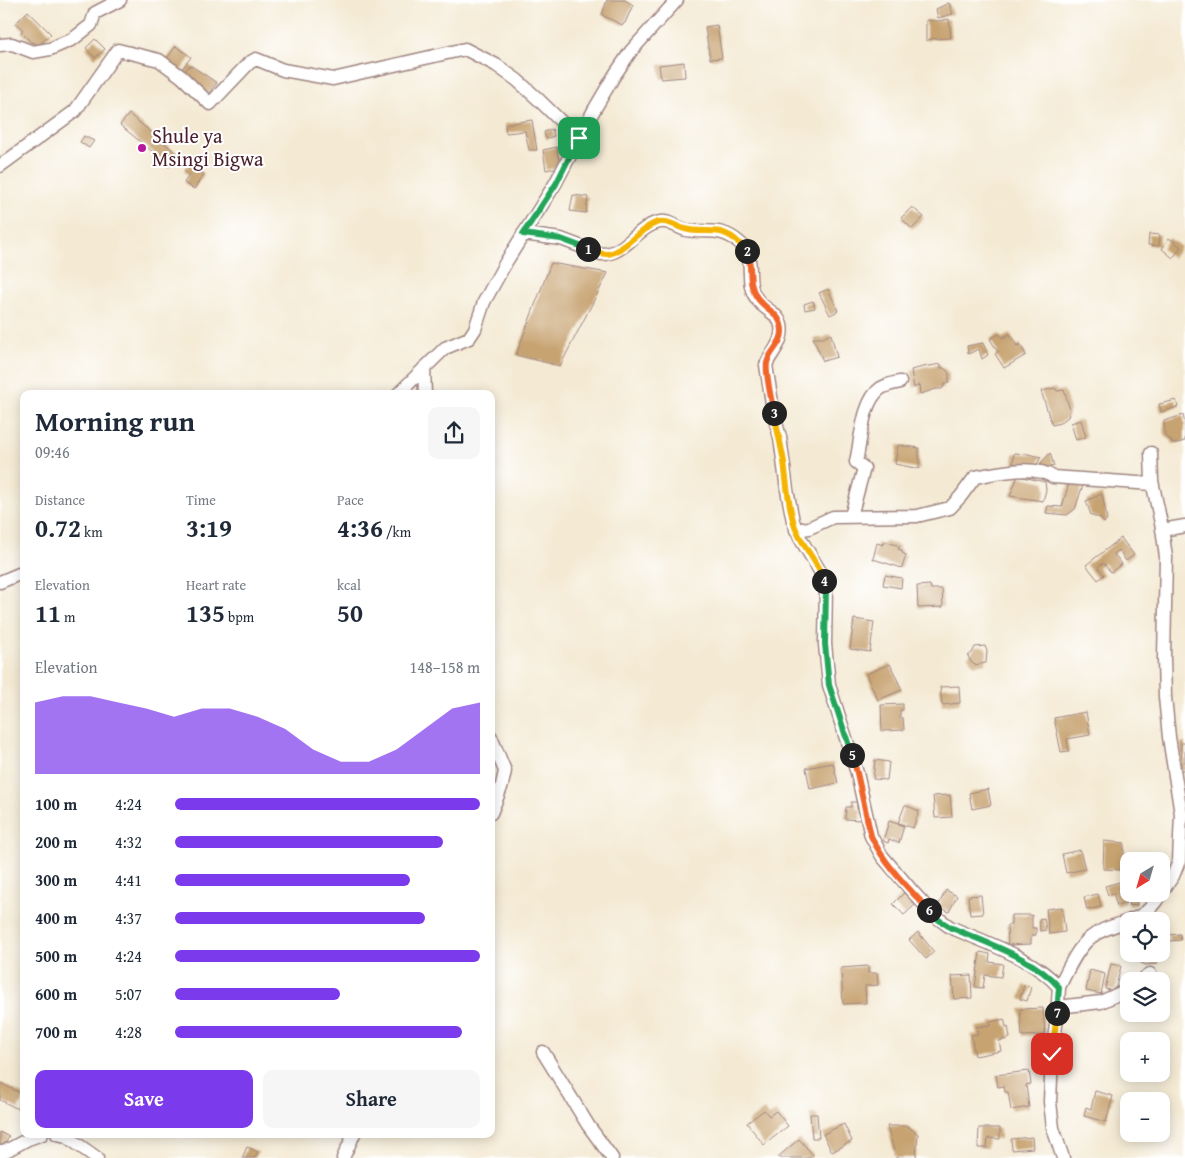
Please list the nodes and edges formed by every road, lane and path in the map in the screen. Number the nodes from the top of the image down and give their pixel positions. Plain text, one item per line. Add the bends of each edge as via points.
1 (120, 0) edge
2 (678, 0) edge
3 (0, 45) edge
4 (579, 138) junction
5 (0, 166) edge
6 (523, 234) junction
7 (424, 368) junction
8 (900, 382) dead end
9 (402, 390) edge
10 (425, 390) edge
11 (1151, 453) dead end
12 (1152, 484) junction
13 (851, 516) junction
14 (1185, 526) edge
15 (796, 530) junction
16 (1162, 530) junction
17 (20, 574) edge
18 (0, 582) edge
19 (495, 747) edge
20 (495, 803) edge
21 (1181, 866) edge
22 (1170, 881) edge
23 (1155, 902) edge
24 (1059, 987) junction
25 (1120, 993) edge
26 (1058, 1007) junction
27 (543, 1052) dead end
28 (31, 1138) edge
29 (69, 1138) edge
30 (352, 1138) edge
31 (0, 1152) edge
32 (96, 1158) edge
33 (343, 1158) edge
34 (612, 1158) edge
35 (1063, 1158) edge

1 - 3 street via 95,13 91,25 73,39 50,49 34,52 12,44
2 - 4 street via 631,51
4 - 5 street via 517,80 465,49 333,79 283,70 256,59 210,104 159,60 118,50 76,111
4 - 6 street via 556,184
6 - 7 street via 484,302 470,338 445,348
6 - 15 street via 561,239 601,254 610,254 651,225 666,222 687,230 721,232 733,237 746,249 752,291 762,305 780,320 782,331 766,366
7 - 9 street
7 - 10 street
8 - 13 street via 881,388 868,407 856,462 864,468
11 - 12 street
12 - 13 street via 1052,477 1047,473 1017,470 975,477 950,508 917,516
12 - 16 street
13 - 15 street via 832,516 809,528
14 - 16 street
15 - 24 street via 826,586 825,644 829,685 857,773 875,845 939,920 1018,957
16 - 21 street via 1166,557 1165,697 1181,814
17 - 18 street
19 - 20 street via 505,772
21 - 22 street
23 - 24 street via 1138,918 1105,928 1090,937
24 - 26 street
25 - 26 street via 1100,1002
26 - 35 street via 1050,1109
27 - 34 street
28 - 31 street
29 - 32 street
30 - 33 street

